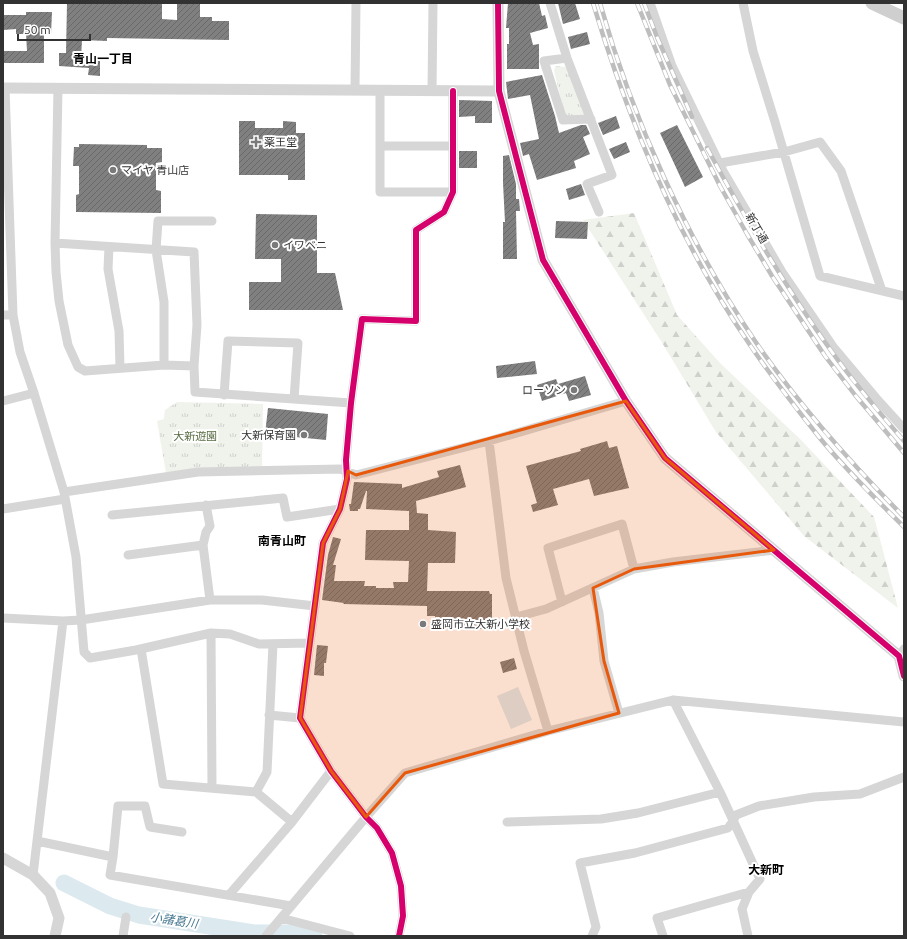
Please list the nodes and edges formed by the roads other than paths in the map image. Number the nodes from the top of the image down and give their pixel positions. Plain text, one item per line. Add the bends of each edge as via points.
1 (356, 3) edge
2 (433, 3) edge
3 (498, 3) edge
4 (550, 3) edge
5 (650, 3) edge
6 (743, 3) edge
7 (872, 3) edge
8 (904, 18) edge
9 (567, 58) junction
10 (4, 88) edge
11 (58, 88) junction
12 (355, 90) junction
13 (380, 90) junction
14 (432, 91) junction
15 (453, 91) junction
16 (499, 91) junction
17 (591, 119) junction
18 (380, 146) junction
19 (453, 146) junction
20 (784, 152) junction
21 (720, 163) junction
22 (453, 192) junction
23 (599, 212) dead end
24 (212, 221) dead end
25 (55, 243) junction
26 (109, 247) junction
27 (156, 250) junction
28 (882, 291) junction
29 (904, 296) edge
30 (3, 315) edge
31 (13, 315) junction
32 (164, 365) junction
33 (194, 366) junction
34 (120, 368) junction
35 (34, 394) junction
36 (224, 394) junction
37 (294, 399) junction
38 (3, 401) edge
39 (626, 401) junction
40 (351, 403) junction
41 (904, 428) edge
42 (489, 441) junction
43 (348, 471) junction
44 (64, 496) junction
45 (206, 506) junction
46 (3, 509) edge
47 (340, 509) junction
48 (112, 515) dead end
49 (203, 545) junction
50 (774, 550) junction
51 (128, 555) dead end
52 (634, 569) junction
53 (593, 588) junction
54 (210, 600) junction
55 (562, 602) junction
56 (315, 606) junction
57 (516, 617) junction
58 (3, 618) edge
59 (81, 620) junction
60 (64, 621) junction
61 (211, 633) junction
62 (310, 643) junction
63 (273, 644) junction
64 (141, 649) junction
65 (901, 652) edge
66 (904, 676) edge
67 (673, 700) junction
68 (619, 713) junction
69 (270, 715) junction
70 (300, 718) junction
71 (904, 722) edge
72 (548, 731) junction
73 (331, 770) junction
74 (904, 777) edge
75 (212, 788) junction
76 (256, 792) junction
77 (720, 792) junction
78 (366, 817) junction
79 (734, 821) junction
80 (292, 822) junction
81 (507, 822) dead end
82 (182, 832) dead end
83 (37, 841) junction
84 (113, 856) junction
85 (3, 858) edge
86 (33, 876) junction
87 (749, 892) junction
88 (229, 895) junction
89 (291, 906) junction
90 (126, 917) dead end
91 (281, 918) junction
92 (54, 936) edge
93 (123, 936) edge
94 (266, 936) edge
95 (350, 936) edge
96 (399, 936) edge
97 (592, 936) edge
98 (663, 936) edge
99 (748, 936) edge

1 - 12 street
2 - 14 street
3 - 16 street
4 - 9 street
5 - 21 street, 新丁通 via 672,66
6 - 20 street via 753,51
7 - 8 main road
9 - 17 street
9 - 17 street via 544,61 563,120
10 - 11 street
10 - 31 street
11 - 12 street
11 - 25 street
12 - 13 street
13 - 14 street
13 - 18 street
14 - 15 street
15 - 16 street
15 - 19 street
16 - 39 street via 543,260
17 - 23 street via 612,174 587,184
18 - 19 street
18 - 22 street via 380,192
19 - 22 street
20 - 21 street
20 - 28 street via 820,276
20 - 28 street via 820,142 841,171
21 - 41 street, 新丁通 via 782,272 834,348
22 - 40 street via 444,212 416,230 416,321 362,319
24 - 27 street via 158,221
25 - 26 street
25 - 34 street via 59,301 68,345 78,367 84,370
26 - 27 street
26 - 34 street via 109,274 119,331
27 - 32 street via 164,302
27 - 33 street via 194,252 197,326
28 - 29 street
30 - 31 street
31 - 35 street via 20,352
32 - 33 street
32 - 34 street
33 - 36 street via 194,392
35 - 38 street
35 - 44 street
36 - 37 street
36 - 37 street via 228,341 298,344
37 - 40 street
39 - 42 street
39 - 50 street via 665,458
40 - 43 street via 346,460
42 - 43 street via 356,475
42 - 57 street via 506,578
43 - 44 street via 340,469 198,472
43 - 47 street
44 - 46 street
44 - 59 street via 76,557
45 - 47 street via 283,498 287,517
45 - 48 street
45 - 49 street via 210,526
47 - 56 street via 323,543
49 - 51 street
49 - 54 street
50 - 52 street
50 - 65 street
52 - 53 street
52 - 55 street via 622,524 548,548
53 - 55 street
53 - 68 street via 599,613 604,661
54 - 56 street via 262,600
54 - 59 street
55 - 57 street
56 - 62 street
57 - 72 street
58 - 60 street
59 - 60 street
59 - 64 street via 84,652 90,658
60 - 83 street
61 - 63 street via 230,634 260,644
61 - 64 street
61 - 75 street
62 - 63 street
62 - 70 street
63 - 69 street
64 - 75 street via 163,784
65 - 66 street
67 - 68 street
67 - 71 street
67 - 77 street
68 - 72 street
69 - 70 street
69 - 76 street via 266,772
70 - 73 street
72 - 78 street via 405,773
73 - 78 street
73 - 80 street
74 - 79 street via 860,794 814,797 759,806 736,815
75 - 76 street
76 - 80 street
77 - 79 street
77 - 81 street via 638,813 601,819
78 - 89 street
78 - 96 street via 377,828 392,853 401,886 403,916
79 - 87 street via 760,879
79 - 97 street via 728,828 635,853 580,864 596,927
80 - 88 street
82 - 84 street via 150,827 145,806 118,806
83 - 84 street
83 - 86 street
84 - 88 street via 110,875
85 - 86 street
86 - 92 street via 50,893 59,918
87 - 98 street via 657,918
87 - 99 street via 742,909
88 - 89 street
89 - 91 street
90 - 93 street
91 - 94 street
91 - 95 street

